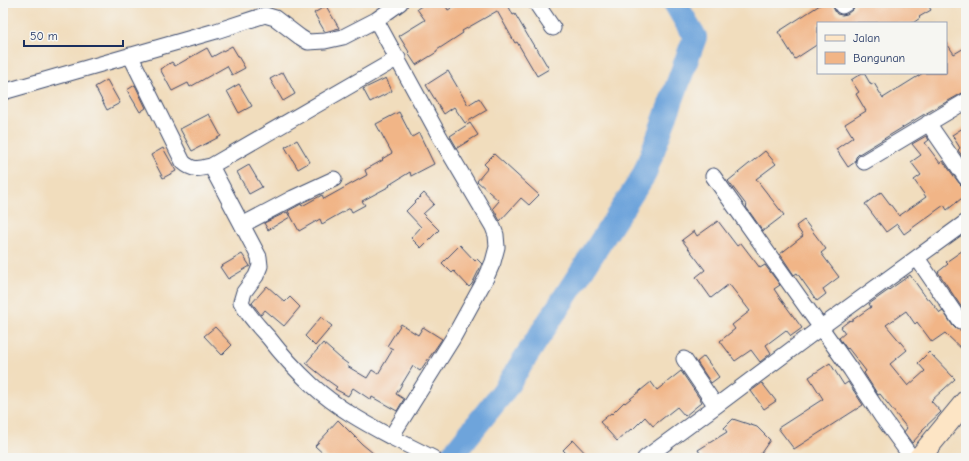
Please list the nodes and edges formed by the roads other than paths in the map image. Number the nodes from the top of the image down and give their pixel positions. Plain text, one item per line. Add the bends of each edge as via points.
1 (400, 3) edge
2 (536, 3) edge
3 (376, 20) junction
4 (553, 28) dead end
5 (130, 55) junction
6 (398, 58) junction
7 (3, 92) edge
8 (966, 101) edge
9 (928, 123) junction
10 (864, 162) dead end
11 (211, 166) junction
12 (713, 176) dead end
13 (966, 178) edge
14 (334, 179) dead end
15 (966, 222) edge
16 (242, 225) junction
17 (917, 258) junction
18 (960, 321) dead end
19 (820, 328) junction
20 (684, 359) dead end
21 (966, 401) edge
22 (716, 406) junction
23 (391, 437) junction
24 (432, 458) edge
25 (645, 458) edge
26 (912, 458) edge
27 (919, 458) edge

1 - 3 street
2 - 4 street
3 - 5 street via 343,37 308,42 275,18 265,15
3 - 6 street
5 - 7 street
5 - 11 street via 183,162 188,167 196,169
6 - 11 street
6 - 23 street via 440,137 493,227 497,247 486,278 457,331
8 - 9 street
9 - 10 street
9 - 13 street
11 - 16 street
12 - 19 street
14 - 16 street
15 - 17 street
16 - 23 street via 259,257 260,266 244,292 241,302 245,310 312,386 361,421
17 - 18 street
17 - 19 street
19 - 22 street
19 - 26 street
20 - 22 street
21 - 27 street
22 - 25 street
23 - 24 street

